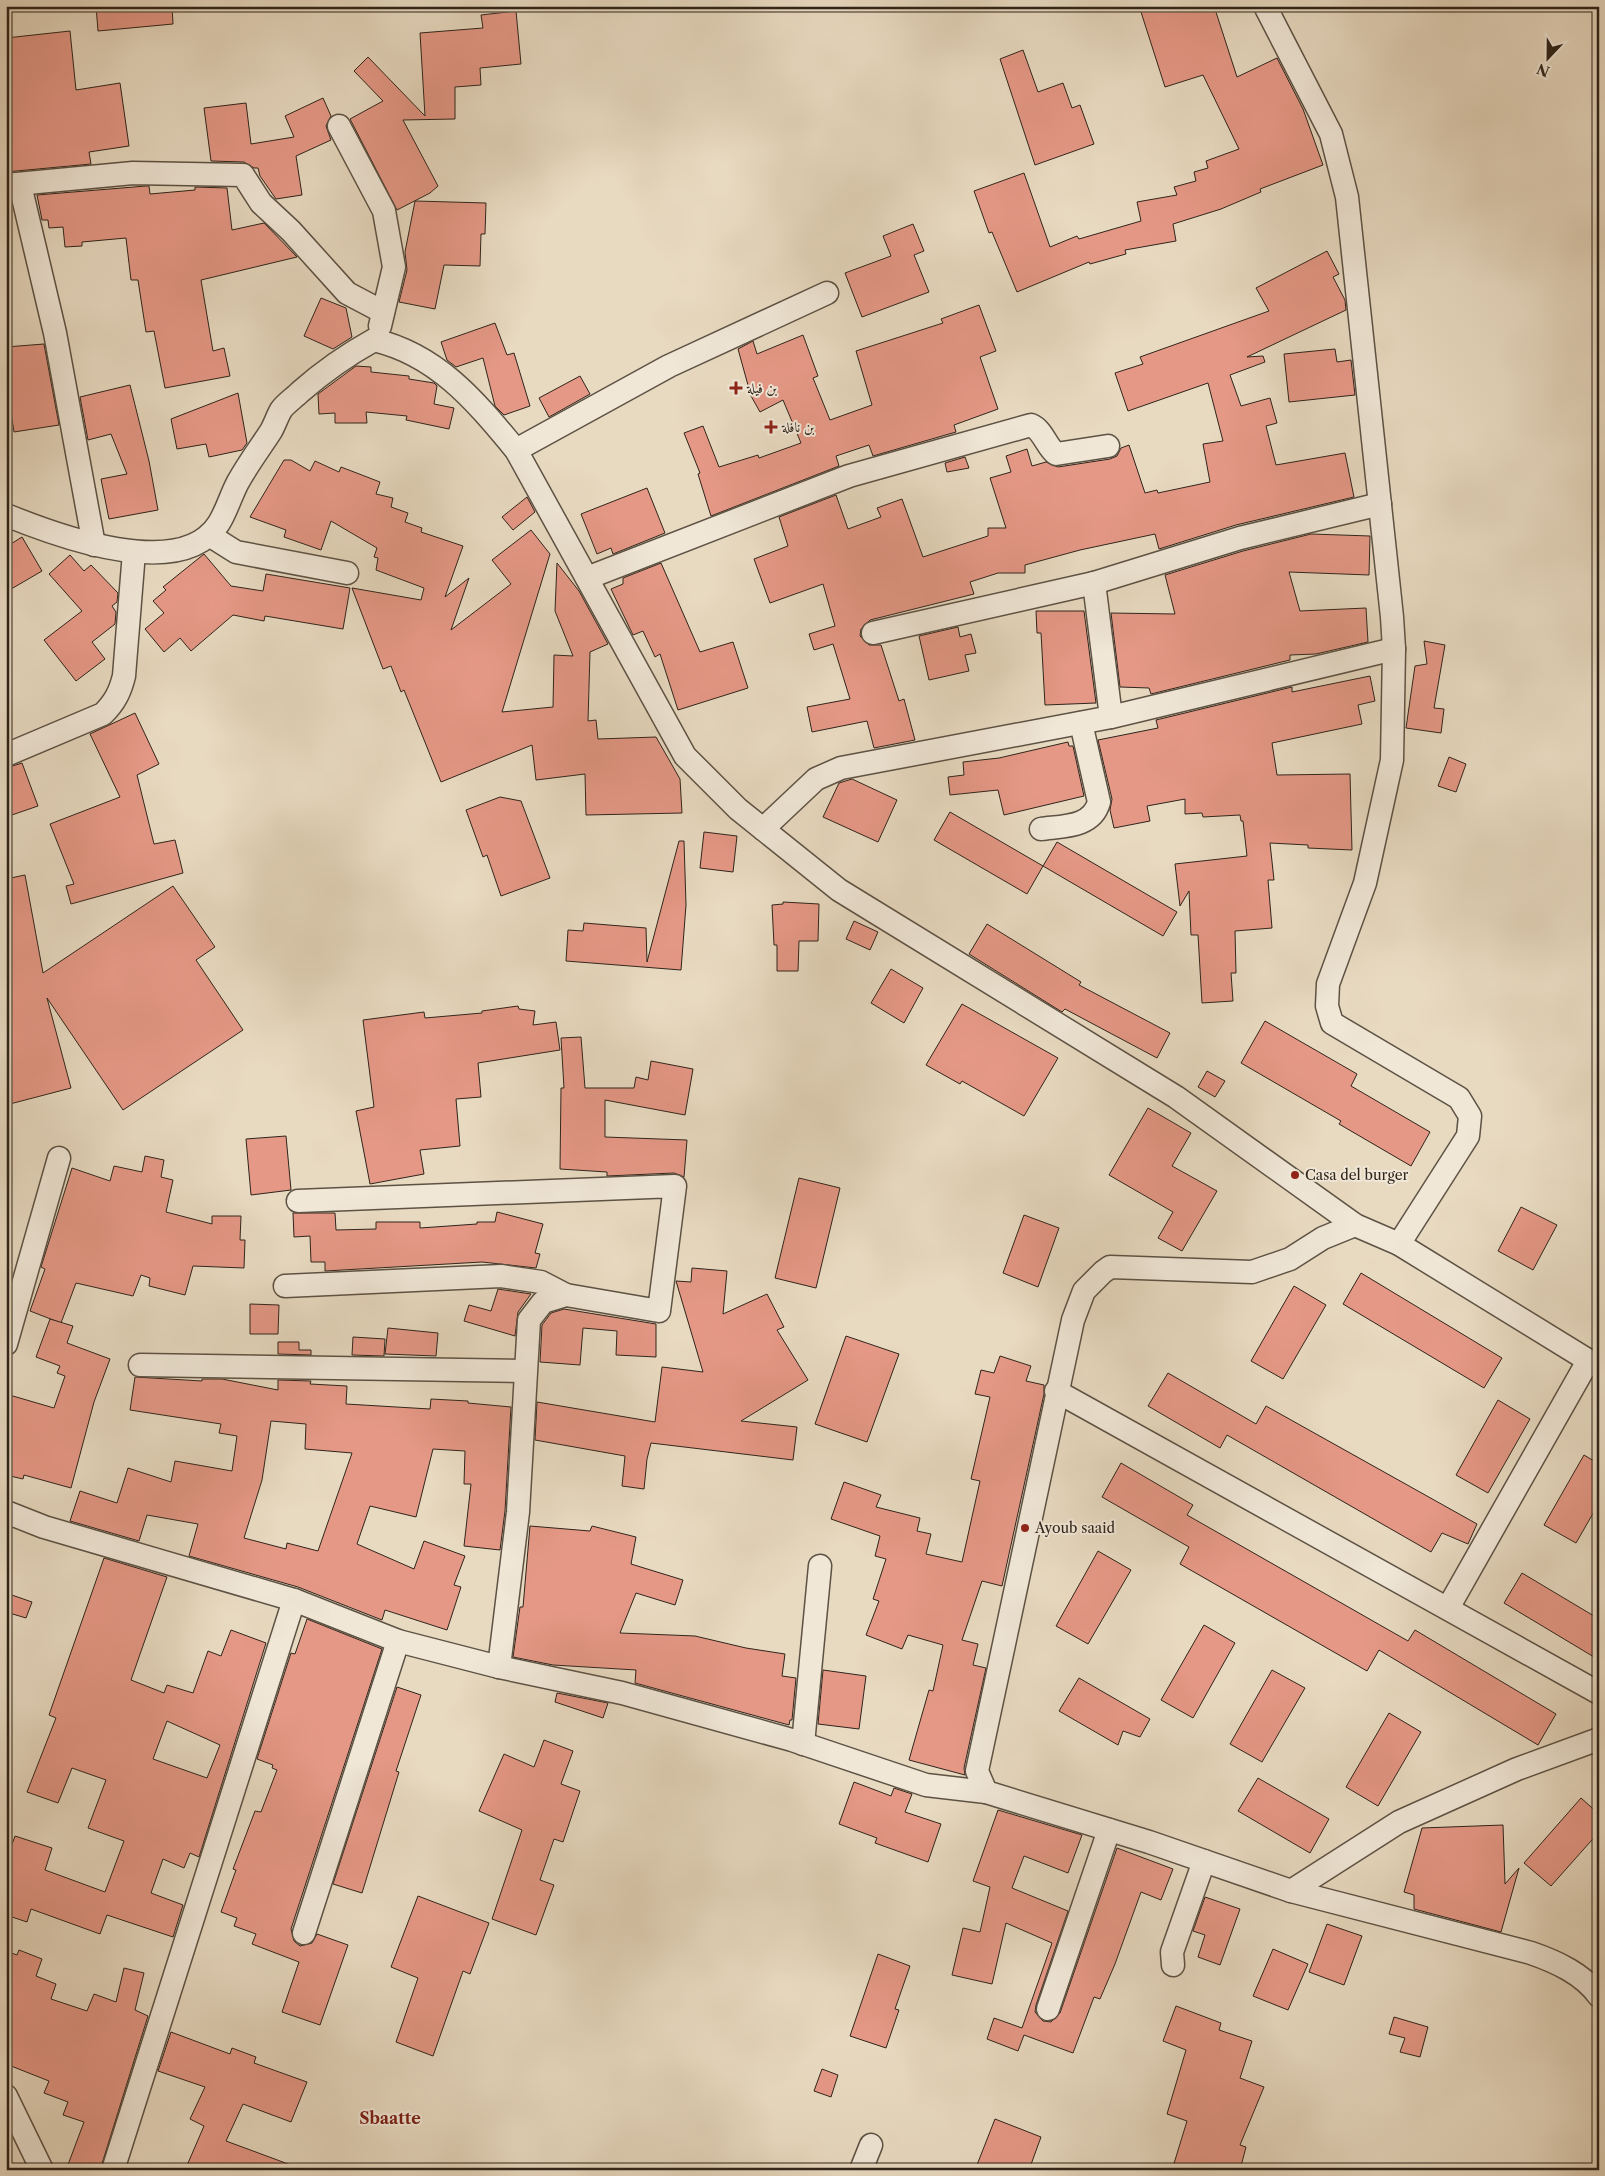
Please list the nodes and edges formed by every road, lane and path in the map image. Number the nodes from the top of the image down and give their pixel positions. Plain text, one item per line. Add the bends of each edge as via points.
1 (1265, 6) edge
2 (340, 126) dead end
3 (13, 185) edge
4 (827, 293) dead end
5 (383, 312) junction
6 (374, 340) junction
7 (1108, 446) dead end
8 (516, 450) junction
9 (1380, 504) junction
10 (6, 515) edge
11 (209, 535) junction
12 (94, 545) junction
13 (134, 552) junction
14 (347, 573) dead end
15 (588, 578) junction
16 (1094, 583) junction
17 (872, 633) dead end
18 (1394, 649) junction
19 (1111, 717) junction
20 (1081, 722) junction
21 (6, 755) edge
22 (763, 828) junction
23 (1040, 829) dead end
24 (59, 1158) dead end
25 (298, 1201) dead end
26 (1355, 1225) junction
27 (1399, 1244) junction
28 (285, 1286) dead end
29 (566, 1295) junction
30 (6, 1344) edge
31 (1594, 1364) edge
32 (140, 1365) dead end
33 (525, 1371) junction
34 (1056, 1391) junction
35 (6, 1512) edge
36 (820, 1566) dead end
37 (294, 1600) junction
38 (1448, 1608) junction
39 (398, 1641) junction
40 (499, 1667) junction
41 (1599, 1693) edge
42 (1599, 1740) edge
43 (803, 1744) junction
44 (986, 1792) junction
45 (1109, 1830) junction
46 (1204, 1861) junction
47 (1291, 1892) junction
48 (304, 1933) dead end
49 (1173, 1965) dead end
50 (1599, 1996) edge
51 (1048, 2009) dead end
52 (6, 2096) edge
53 (870, 2145) dead end
54 (42, 2170) edge
55 (112, 2170) edge
56 (861, 2170) edge

1 - 9 street via 1332,134 1347,197
2 - 5 street via 384,211 394,267
3 - 5 street via 133,173 243,175 261,203 291,230 347,293
3 - 12 street via 55,333
4 - 8 street via 669,366
5 - 6 street via 384,318
6 - 8 street via 397,345 431,363 486,414
6 - 11 street via 338,360 282,409 238,482 219,524
7 - 15 street via 1056,454 1039,430 1031,425 850,476
8 - 15 street
9 - 16 street via 1240,538
9 - 18 street
10 - 12 street
11 - 13 street via 178,548
11 - 14 street via 236,552
12 - 13 street
13 - 21 street via 124,676 113,704 103,714
15 - 22 street via 684,756 738,809
16 - 17 street
16 - 19 street
18 - 19 street
18 - 27 street via 1392,760 1365,883 1328,984 1327,1006 1332,1023 1459,1098 1470,1116 1468,1136
19 - 20 street
20 - 22 street via 841,768 816,779
20 - 23 street via 1099,802 1096,811 1080,824
22 - 26 street via 839,890 1176,1097
24 - 30 street
25 - 29 street via 675,1186 659,1311
26 - 27 street
26 - 34 street via 1323,1238 1290,1259 1252,1272 1110,1267 1084,1292 1073,1320
27 - 31 street
28 - 29 street via 501,1276 541,1282
29 - 33 street via 543,1302 529,1320
31 - 38 street
32 - 33 street
33 - 40 street via 518,1512
34 - 38 street
34 - 44 street via 976,1771
35 - 37 street via 44,1527
36 - 43 street
37 - 39 street
37 - 55 street
38 - 41 street
39 - 40 street
39 - 48 street
40 - 43 street via 622,1693
42 - 47 street via 1517,1769 1398,1822
43 - 44 street via 926,1784
44 - 45 street
45 - 46 street
45 - 51 street
46 - 47 street
46 - 49 street via 1172,1952
47 - 50 street via 1559,1963 1591,1985
52 - 54 street
53 - 56 street

